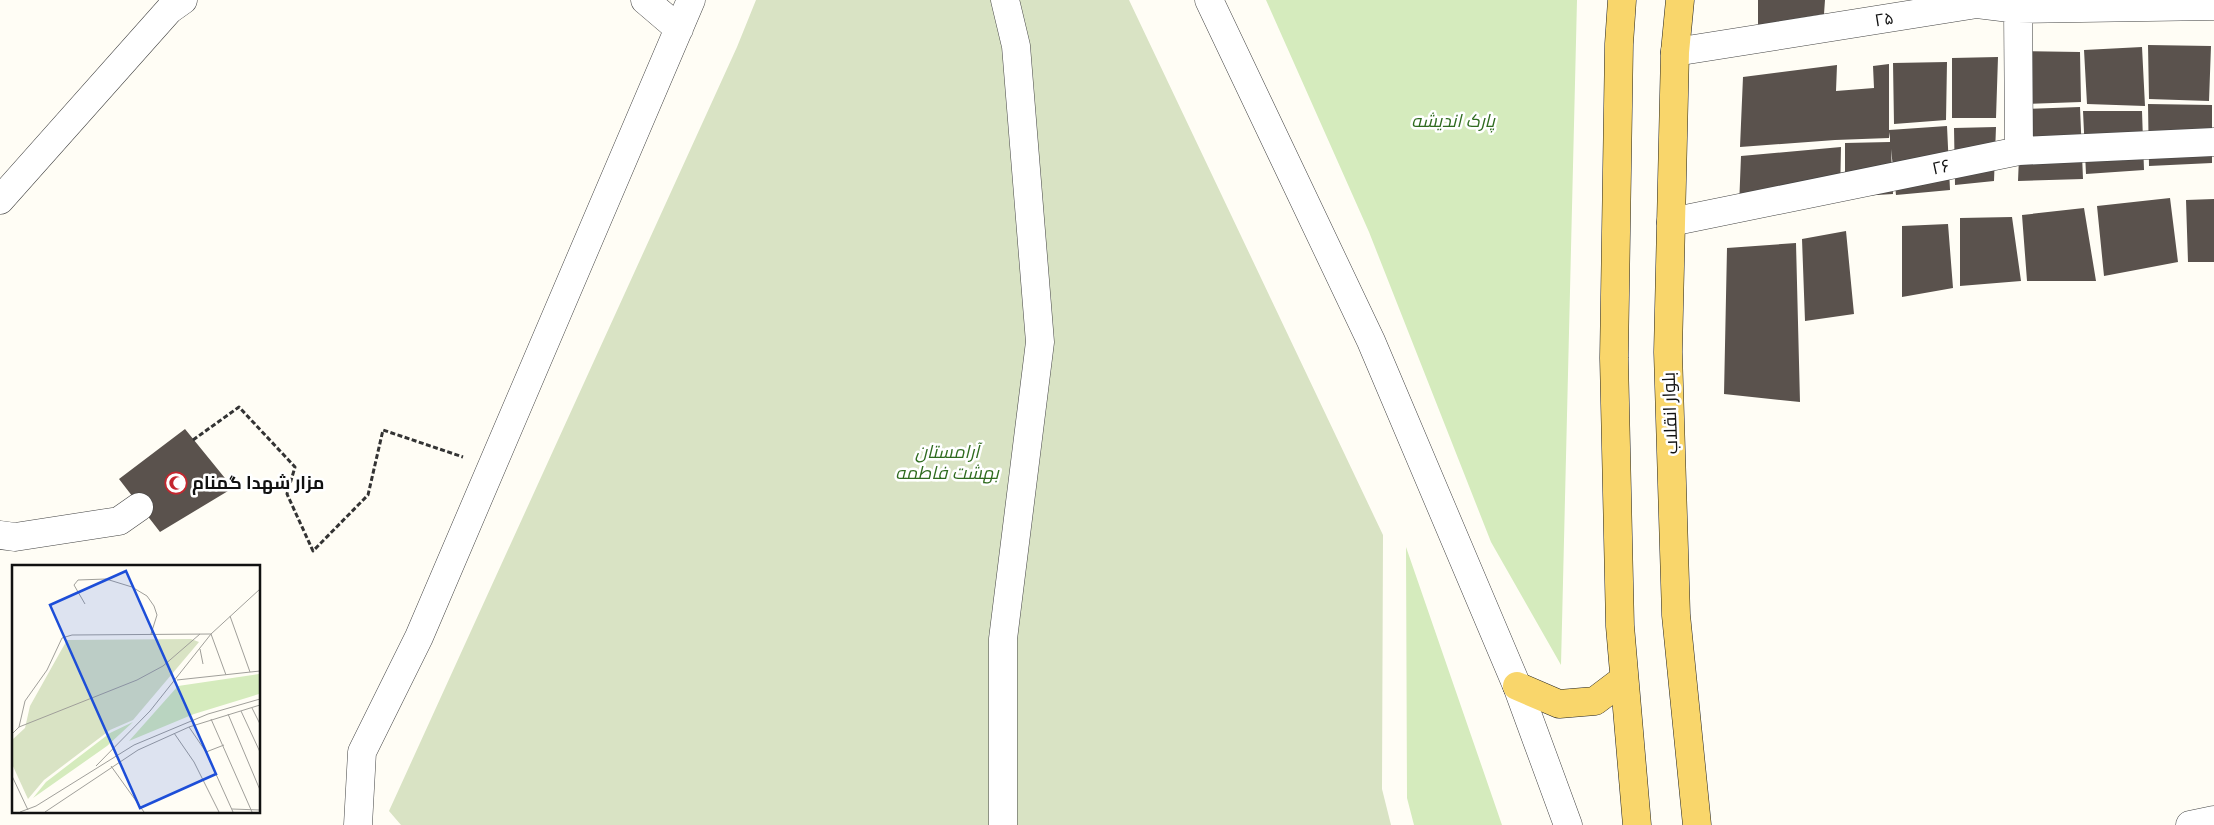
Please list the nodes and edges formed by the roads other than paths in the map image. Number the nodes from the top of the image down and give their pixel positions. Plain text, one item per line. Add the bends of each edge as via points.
1 (183, 0) edge
2 (645, 0) edge
3 (691, 0) edge
4 (1005, 0) edge
5 (1210, 0) edge
6 (1622, 0) edge
7 (1680, 0) edge
8 (1977, 2) edge
9 (2214, 6) edge
10 (2018, 8) junction
11 (679, 29) junction
12 (1675, 52) junction
13 (2214, 142) edge
14 (2019, 151) junction
15 (0, 200) edge
16 (1671, 222) junction
17 (139, 507) dead end
18 (0, 535) edge
19 (1624, 680) junction
20 (1516, 686) junction
21 (2214, 820) edge
22 (358, 825) edge
23 (1004, 825) edge
24 (1568, 825) edge
25 (1637, 825) edge
26 (1697, 825) edge
27 (2190, 825) edge

1 - 15 street via 169,10
2 - 11 street
3 - 11 street
4 - 23 street via 1016,46 1040,342 1003,639
5 - 20 street via 1371,341
6 - 19 main road via 1614,358
7 - 12 main road, بلوار انقلاب
8 - 10 street, ۲۵
8 - 12 street, ۲۵
9 - 10 street, ۲۵
10 - 14 street
11 - 22 street via 419,637 362,752
12 - 16 main road, بلوار انقلاب
13 - 14 street, ۲۶
14 - 16 street, ۲۶
16 - 26 main road, بلوار انقلاب via 1668,352 1676,615
17 - 18 street via 119,521 15,537
19 - 20 main road via 1595,701 1558,704
19 - 25 main road
20 - 24 street
21 - 27 street

